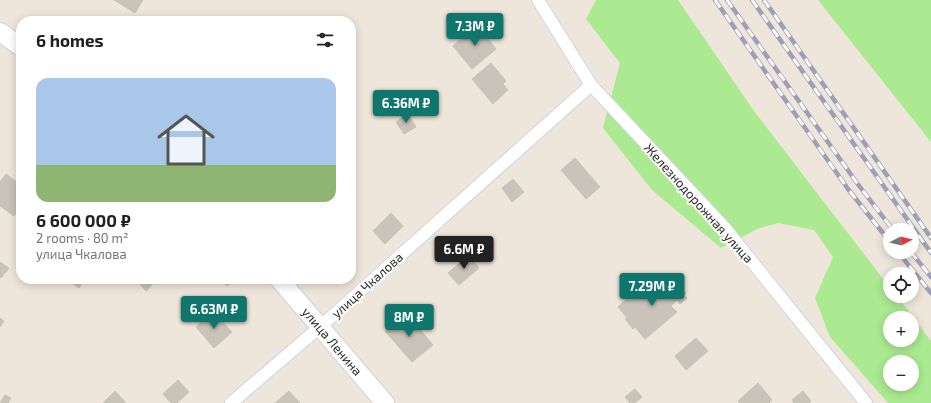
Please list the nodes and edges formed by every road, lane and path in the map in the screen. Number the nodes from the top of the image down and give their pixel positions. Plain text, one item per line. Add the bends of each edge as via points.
1 (538, 0) edge
2 (0, 32) edge
3 (16, 43) edge
4 (591, 85) junction
5 (283, 284) edge
6 (321, 326) junction
7 (232, 403) edge
8 (385, 403) edge
9 (866, 403) edge

1 - 4 street, Железнодорожная улица
2 - 3 street
4 - 6 street, улица Чкалова
4 - 9 street, Железнодорожная улица via 724,227
5 - 6 street, улица Ленина
6 - 7 street, улица Чкалова
6 - 8 street, улица Ленина

